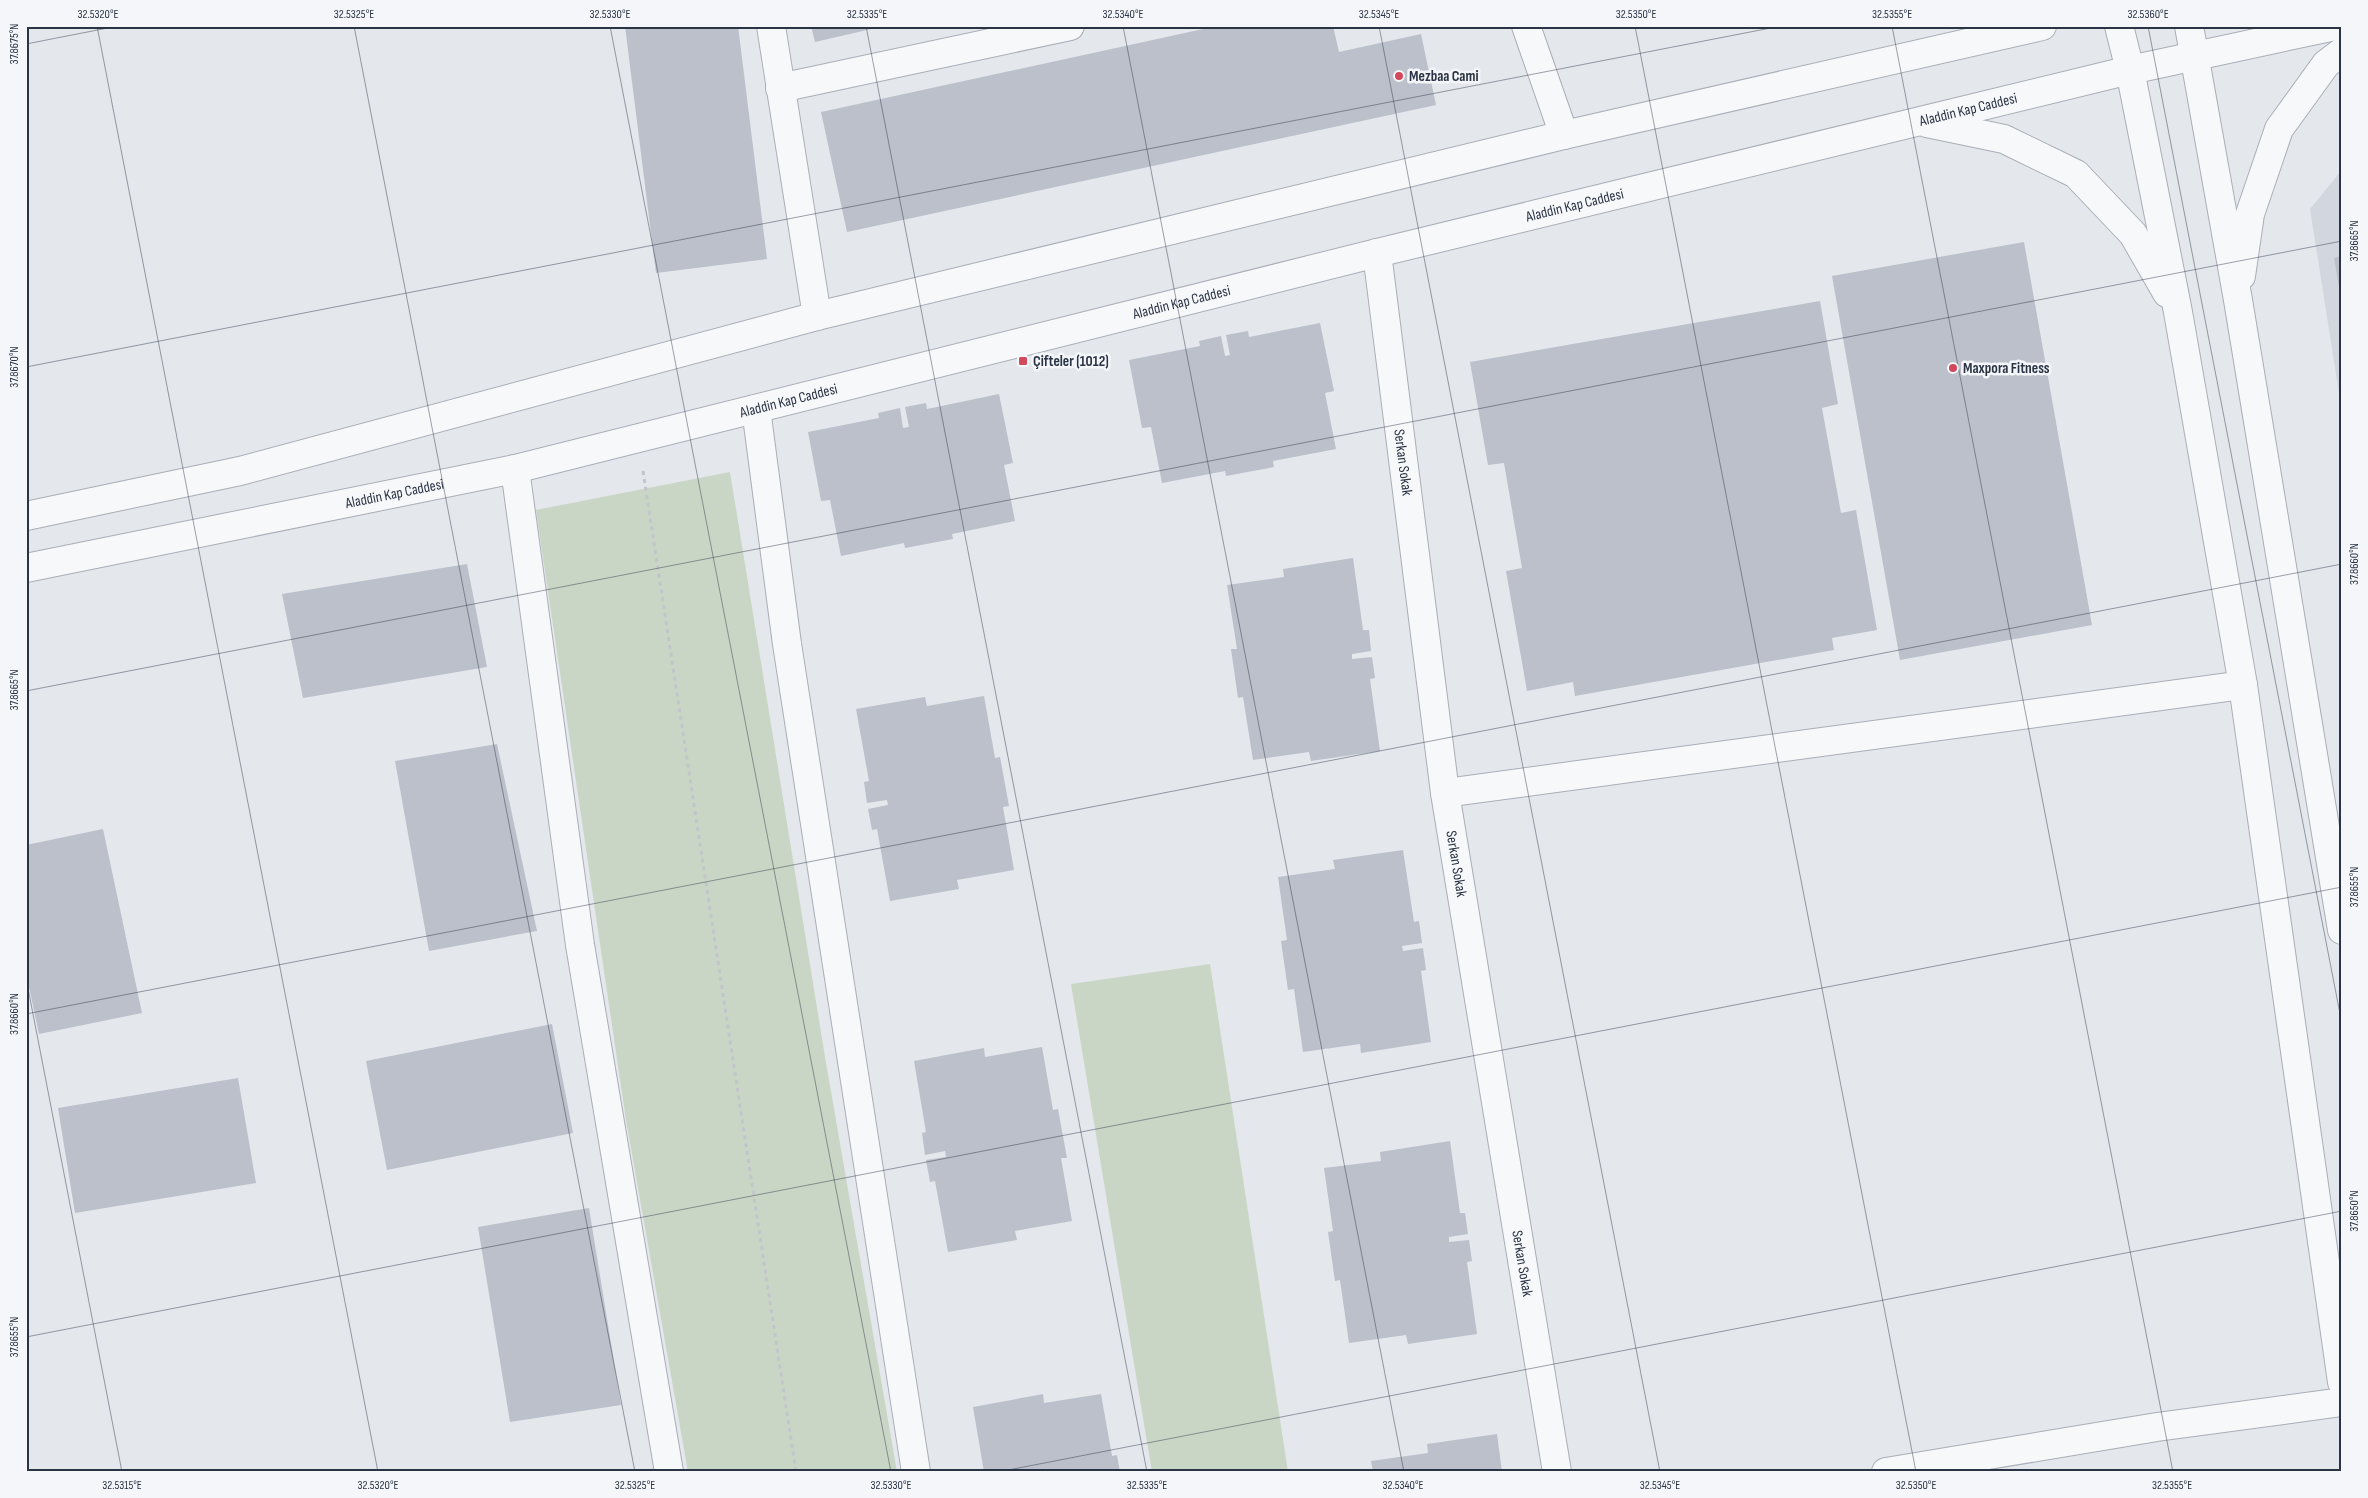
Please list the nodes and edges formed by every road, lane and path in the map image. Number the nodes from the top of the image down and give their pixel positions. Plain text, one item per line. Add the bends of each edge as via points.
1 (771, 26) edge
2 (1070, 26) edge
3 (1526, 26) edge
4 (1975, 26) edge
5 (2042, 26) edge
6 (2119, 26) edge
7 (2189, 26) edge
8 (2335, 26) edge
9 (2342, 52) edge
10 (2195, 57) junction
11 (1906, 58) junction
12 (2130, 70) junction
13 (780, 88) junction
14 (1920, 122) junction
15 (1564, 135) junction
16 (1377, 253) junction
17 (2238, 300) junction
18 (2178, 312) junction
19 (817, 316) junction
20 (756, 409) junction
21 (638, 439) junction
22 (515, 469) junction
23 (26, 516) edge
24 (26, 568) edge
25 (2243, 685) junction
26 (1445, 793) junction
27 (2342, 930) edge
28 (2342, 1382) edge
29 (2342, 1402) edge
30 (1954, 1468) edge
31 (669, 1472) edge
32 (796, 1472) edge
33 (916, 1472) edge
34 (1557, 1472) edge
35 (1886, 1472) edge
36 (1903, 1472) edge

1 - 13 street
2 - 13 street
3 - 15 street
4 - 11 street
5 - 11 street
6 - 12 street
7 - 10 street
8 - 10 street, Aladdin Kap Caddesi
9 - 17 street via 2326,64 2279,129 2250,214
10 - 12 street, Aladdin Kap Caddesi
10 - 17 street
11 - 15 street
12 - 14 street, Aladdin Kap Caddesi
12 - 18 street
13 - 19 street
14 - 16 street, Aladdin Kap Caddesi
14 - 18 street via 2004,139 2076,174 2133,234
15 - 19 street
16 - 20 street, Aladdin Kap Caddesi
16 - 26 street, Serkan Sokak
17 - 27 street
18 - 25 street
19 - 23 street via 240,471
20 - 21 street, Aladdin Kap Caddesi
20 - 33 street via 787,644
21 - 22 street, Aladdin Kap Caddesi
21 - 32 path
22 - 24 street, Aladdin Kap Caddesi
22 - 31 street via 580,945
25 - 26 street
25 - 28 street
26 - 34 street, Serkan Sokak
29 - 30 street
29 - 35 street via 2157,1427
30 - 36 street

